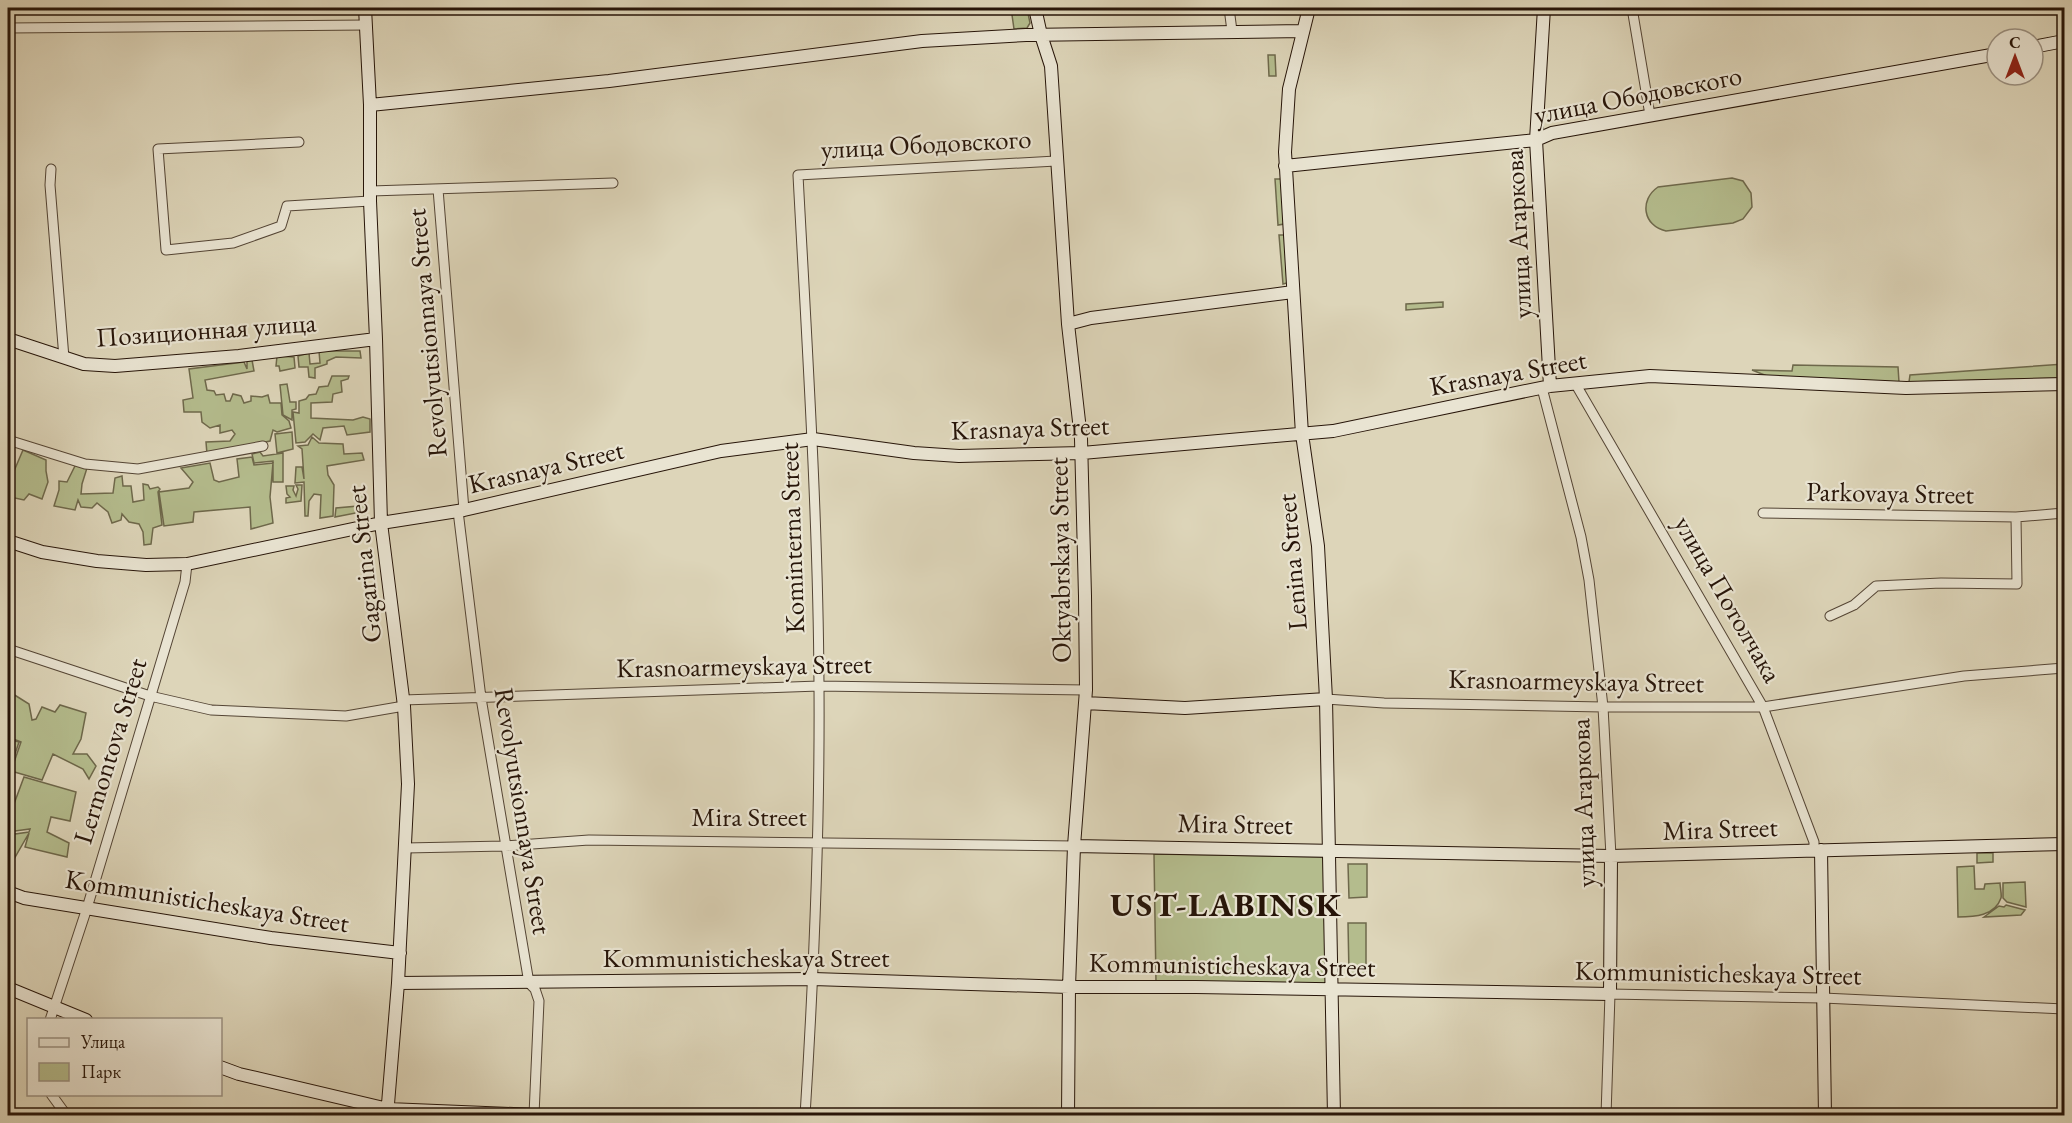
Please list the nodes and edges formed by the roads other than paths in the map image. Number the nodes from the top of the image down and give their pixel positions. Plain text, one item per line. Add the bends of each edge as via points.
1 (365, 8) edge
2 (1035, 8) edge
3 (1229, 8) edge
4 (1309, 8) edge
5 (1544, 8) edge
6 (1632, 8) edge
7 (366, 26) junction
8 (8, 28) edge
9 (1232, 31) junction
10 (1303, 31) junction
11 (1041, 35) junction
12 (2064, 41) edge
13 (2045, 45) edge
14 (1985, 56) edge
15 (369, 105) junction
16 (1650, 116) junction
17 (1536, 140) junction
18 (299, 142) dead end
19 (1056, 161) junction
20 (1286, 166) junction
21 (51, 170) dead end
22 (798, 175) joint
23 (613, 183) dead end
24 (438, 189) junction
25 (370, 196) junction
26 (1293, 292) junction
27 (1068, 324) junction
28 (8, 339) edge
29 (376, 339) junction
30 (64, 357) junction
31 (1575, 383) junction
32 (2064, 384) edge
33 (1546, 387) junction
34 (1302, 435) junction
35 (813, 439) junction
36 (8, 440) edge
37 (263, 446) dead end
38 (1082, 453) junction
39 (461, 510) junction
40 (1763, 513) dead end
41 (2064, 513) edge
42 (2016, 517) junction
43 (381, 523) junction
44 (8, 541) edge
45 (187, 564) junction
46 (1830, 616) dead end
47 (8, 649) edge
48 (2064, 668) edge
49 (819, 686) junction
50 (150, 696) junction
51 (1086, 696) junction
52 (481, 698) junction
53 (1326, 699) junction
54 (403, 703) junction
55 (1603, 707) junction
56 (1763, 707) junction
57 (816, 841) junction
58 (2064, 844) edge
59 (505, 846) junction
60 (1074, 846) junction
61 (405, 848) junction
62 (1330, 850) junction
63 (1818, 850) junction
64 (1611, 856) junction
65 (8, 892) edge
66 (87, 908) junction
67 (400, 953) junction
68 (813, 979) junction
69 (398, 983) junction
70 (529, 983) junction
71 (1069, 987) junction
72 (8, 988) edge
73 (1331, 990) junction
74 (1610, 994) junction
75 (1823, 999) junction
76 (2064, 1009) edge
77 (52, 1014) edge
78 (75, 1018) edge
79 (222, 1068) edge
80 (52, 1096) edge
81 (387, 1112) edge
82 (534, 1115) edge
83 (547, 1115) edge
84 (67, 1116) edge
85 (561, 1116) edge
86 (805, 1116) edge
87 (1068, 1116) edge
88 (1334, 1116) edge
89 (1606, 1116) edge
90 (1826, 1116) edge

1 - 7 street, Gagarina Street
2 - 11 street, Oktyabrskaya Street
3 - 9 street
4 - 10 street, Lenina Street
5 - 17 street, улица Агаркова
6 - 16 street
7 - 8 street
7 - 15 street, Gagarina Street
9 - 10 street
9 - 11 street
10 - 20 street, Lenina Street via 1289,89
11 - 15 street via 922,40 609,81
11 - 19 street, Oktyabrskaya Street via 1052,66
12 - 13 street
14 - 16 street, улица Ободовского
15 - 25 street, Gagarina Street
16 - 17 street, улица Ободовского via 1552,133
17 - 20 street, улица Ободовского
17 - 33 street, улица Агаркова
18 - 25 street via 158,149 166,250 233,243 281,226 287,206
19 - 22 street, улица Ободовского
19 - 27 street, Oktyabrskaya Street
20 - 26 street, Lenina Street
21 - 30 street
22 - 35 street, Kominterna Street
23 - 24 street
24 - 25 street
24 - 39 street, Revolyutsionnaya Street
25 - 29 street, Gagarina Street
26 - 27 street
26 - 34 street, Lenina Street
27 - 38 street, Oktyabrskaya Street
28 - 30 street, Позиционная улица
29 - 30 street, Позиционная улица via 115,366 84,364
29 - 43 street, Gagarina Street
31 - 32 street, Krasnaya Street via 1650,376 1906,388
31 - 33 street, Krasnaya Street
31 - 56 street, улица Потолчака
33 - 34 street, Krasnaya Street
33 - 55 street, улица Агаркова via 1589,580
34 - 38 street, Krasnaya Street
34 - 53 street, Lenina Street via 1318,546
35 - 38 street, Krasnaya Street via 959,456
35 - 39 street, Krasnaya Street via 721,451
35 - 49 street, Kominterna Street
36 - 37 street via 85,465 138,469
38 - 51 street, Oktyabrskaya Street
39 - 43 street, Krasnaya Street
39 - 52 street, Revolyutsionnaya Street
40 - 42 street, Parkovaya Street
41 - 42 street, Parkovaya Street
42 - 46 street via 2017,584 1876,586 1854,605
43 - 45 street, Krasnaya Street
43 - 54 street, Gagarina Street
44 - 45 street, Krasnaya Street via 42,552 98,561
45 - 50 street, Lermontova Street
47 - 50 street, Krasnoarmeyskaya Street
48 - 56 street, Krasnoarmeyskaya Street via 1964,676
49 - 51 street, Krasnoarmeyskaya Street
49 - 52 street, Krasnoarmeyskaya Street
49 - 57 street, Kominterna Street
50 - 54 street, Krasnoarmeyskaya Street via 211,710 335,716
50 - 66 street, Lermontova Street
51 - 53 street, Krasnoarmeyskaya Street via 1185,708
51 - 60 street, Oktyabrskaya Street
52 - 54 street, Krasnoarmeyskaya Street
52 - 59 street, Revolyutsionnaya Street
53 - 55 street, Krasnoarmeyskaya Street
53 - 62 street, Lenina Street
54 - 61 street, Gagarina Street via 408,784
55 - 56 street, Krasnoarmeyskaya Street
55 - 64 street, улица Агаркова
56 - 63 street, улица Потолчака
57 - 59 street, Mira Street via 589,840
57 - 60 street, Mira Street
57 - 68 street, Kominterna Street
58 - 63 street, Mira Street
59 - 61 street, Mira Street
59 - 70 street, Revolyutsionnaya Street
60 - 62 street, Mira Street
60 - 71 street, Oktyabrskaya Street
61 - 67 street, Gagarina Street
62 - 64 street, Mira Street
62 - 73 street, Lenina Street
63 - 64 street, Mira Street
63 - 75 street, улица Потолчака
64 - 74 street, улица Агаркова
65 - 66 street, Kommunisticheskaya Street
66 - 67 street, Kommunisticheskaya Street via 271,938
66 - 77 street, Lermontova Street
67 - 69 street, Gagarina Street
68 - 70 street, Kommunisticheskaya Street
68 - 71 street, Kommunisticheskaya Street
68 - 86 street, Kominterna Street
69 - 70 street, Kommunisticheskaya Street
69 - 81 street, Gagarina Street
70 - 82 street, Revolyutsionnaya Street via 539,1001
71 - 73 street, Kommunisticheskaya Street
71 - 87 street, Oktyabrskaya Street
72 - 77 street
73 - 74 street, Kommunisticheskaya Street
73 - 88 street, Lenina Street
74 - 75 street, Kommunisticheskaya Street
74 - 89 street, улица Агаркова
75 - 76 street, Kommunisticheskaya Street
75 - 90 street, улица Потолчака
77 - 78 street
79 - 81 street
80 - 84 street
81 - 82 street
82 - 83 street
83 - 85 street

